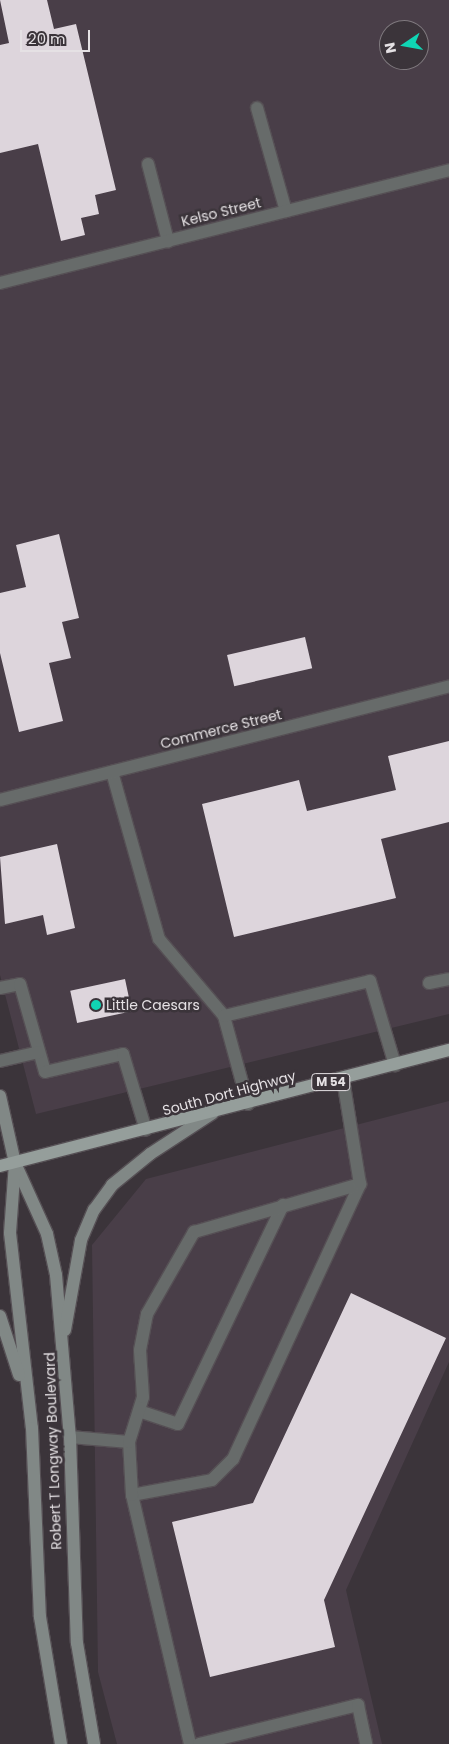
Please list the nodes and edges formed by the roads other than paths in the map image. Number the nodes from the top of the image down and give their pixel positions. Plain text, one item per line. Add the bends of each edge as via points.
1 (257, 108) dead end
2 (148, 164) dead end
3 (449, 170) edge
4 (286, 211) junction
5 (168, 241) junction
6 (0, 283) edge
7 (449, 686) edge
8 (112, 772) junction
9 (0, 800) edge
10 (449, 979) edge
11 (429, 983) dead end
12 (0, 988) edge
13 (224, 1016) junction
14 (449, 1050) edge
15 (40, 1052) junction
16 (0, 1061) edge
17 (395, 1065) junction
18 (343, 1079) junction
19 (0, 1096) edge
20 (248, 1104) junction
21 (213, 1114) junction
22 (146, 1130) junction
23 (15, 1162) junction
24 (0, 1166) edge
25 (360, 1184) junction
26 (283, 1205) junction
27 (0, 1316) edge
28 (63, 1340) junction
29 (139, 1412) junction
30 (32, 1428) junction
31 (70, 1438) junction
32 (130, 1442) junction
33 (132, 1495) junction
34 (61, 1744) edge
35 (94, 1744) edge
36 (190, 1744) edge
37 (199, 1744) edge
38 (366, 1744) edge

1 - 4 street
2 - 5 street
3 - 4 street, Kelso Street
4 - 5 street, Kelso Street
5 - 6 street, Kelso Street
7 - 8 street, Commerce Street
8 - 9 street, Commerce Street
8 - 13 street via 159,939
10 - 11 street
12 - 15 street via 20,984
13 - 17 street via 370,981
13 - 20 street
14 - 17 main road, South Dort Highway / M 54
15 - 16 street
15 - 22 street via 45,1072 122,1054
17 - 18 main road, South Dort Highway / M 54
18 - 20 main road, South Dort Highway / M 54
18 - 25 street
19 - 23 street, Robert T Longway Boulevard
20 - 21 main road, South Dort Highway / M 54
21 - 22 main road, South Dort Highway / M 54
21 - 28 street via 150,1154 112,1185 94,1210 81,1240
22 - 23 main road, South Dort Highway / M 54
23 - 24 main road, M 54
23 - 28 street, Robert T Longway Boulevard via 47,1234
23 - 30 street, Robert T Longway Boulevard via 10,1233
25 - 26 street
25 - 33 street via 233,1459 212,1480
26 - 29 street via 178,1424
26 - 29 street via 194,1232 147,1314 140,1350 143,1397
27 - 30 street
28 - 31 street, Robert T Longway Boulevard
29 - 32 street
30 - 34 street, Robert T Longway Boulevard via 40,1617
31 - 32 street
31 - 35 street, Robert T Longway Boulevard via 77,1643
32 - 33 street
33 - 36 street
37 - 38 street via 358,1705

